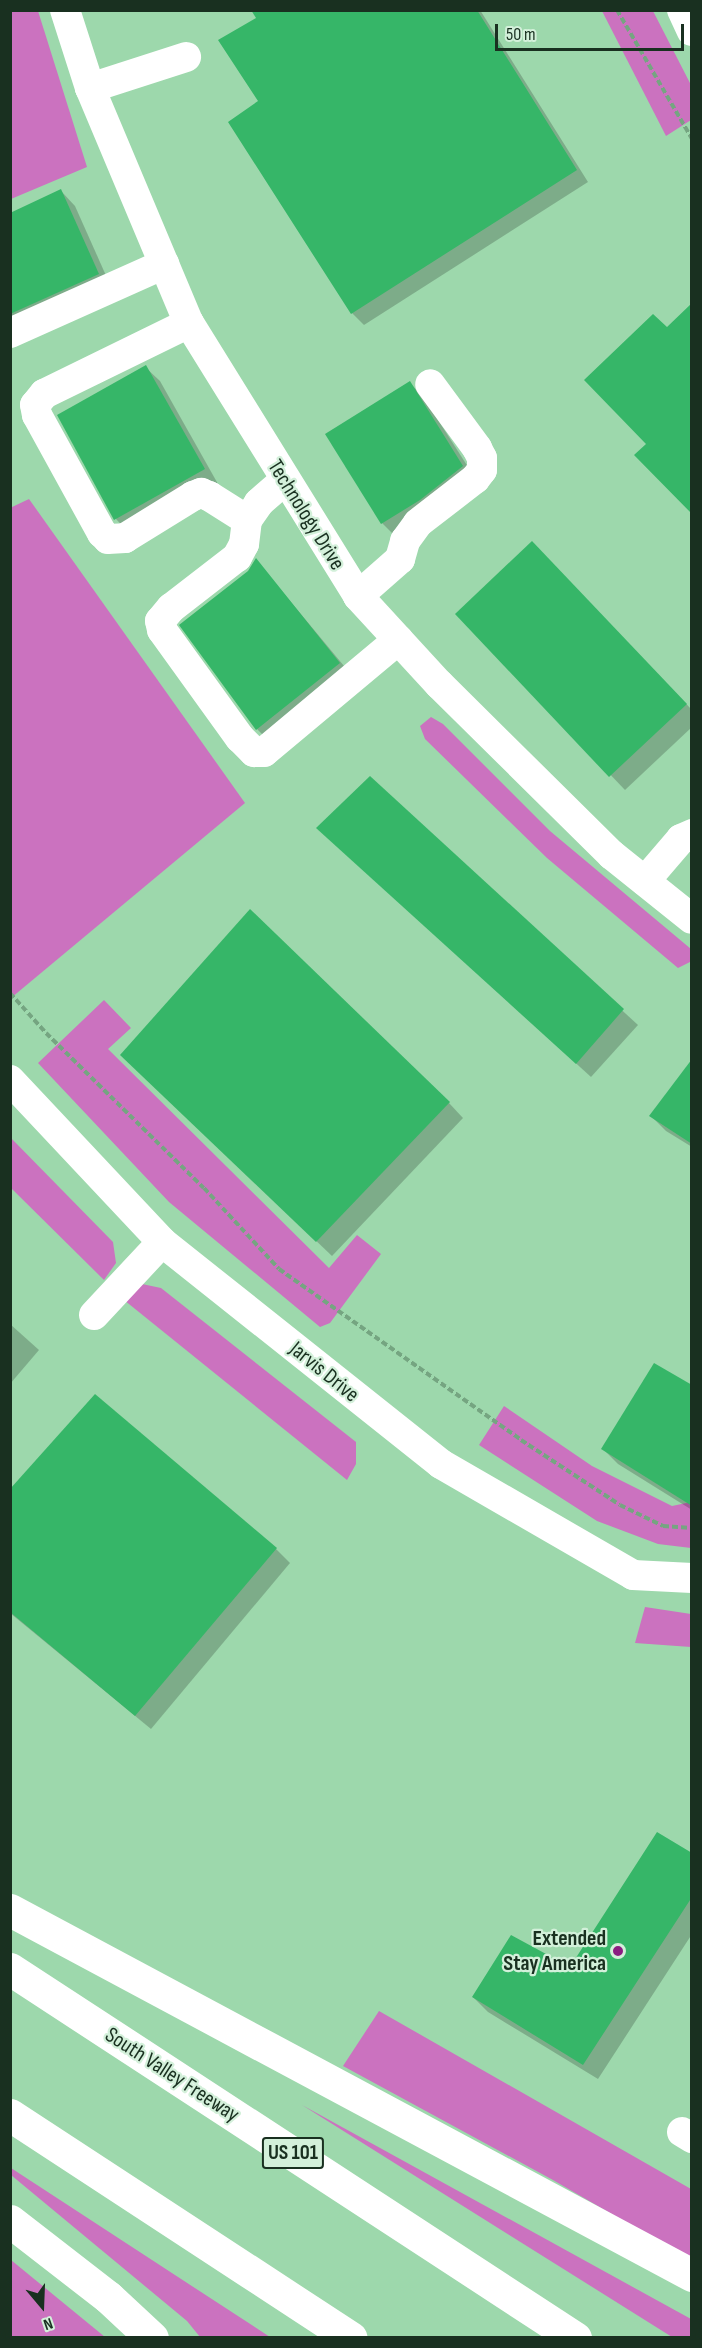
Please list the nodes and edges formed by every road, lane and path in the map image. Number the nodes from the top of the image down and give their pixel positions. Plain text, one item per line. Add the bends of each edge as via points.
1 (65, 10) edge
2 (617, 10) edge
3 (681, 10) edge
4 (692, 32) edge
5 (186, 57) dead end
6 (90, 88) junction
7 (692, 140) edge
8 (164, 264) junction
9 (189, 322) junction
10 (10, 333) edge
11 (430, 384) dead end
12 (285, 480) junction
13 (247, 520) junction
14 (358, 596) junction
15 (398, 640) junction
16 (692, 834) edge
17 (645, 881) junction
18 (692, 919) edge
19 (10, 993) edge
20 (10, 1080) edge
21 (162, 1242) junction
22 (94, 1315) dead end
23 (692, 1528) edge
24 (692, 1578) edge
25 (10, 1910) edge
26 (10, 1969) edge
27 (10, 2115) edge
28 (10, 2221) edge
29 (692, 2275) edge
30 (152, 2337) edge
31 (351, 2337) edge
32 (575, 2337) edge

1 - 6 street, Technology Drive
2 - 7 path
3 - 4 street
5 - 6 street
6 - 8 street, Technology Drive
8 - 9 street, Technology Drive
8 - 10 street
9 - 12 street, Technology Drive
9 - 13 street via 44,394 36,405 37,415 108,539 125,538 201,493
11 - 14 street via 477,448 482,470 418,523 405,541 400,559
12 - 13 street via 259,503
12 - 14 street, Technology Drive
13 - 15 street via 244,544 237,557 160,621 162,630 254,752 264,752
14 - 15 street, Technology Drive
15 - 17 street, Technology Drive via 612,855
16 - 17 street via 681,838
17 - 18 street, Technology Drive
19 - 23 path via 279,1269 520,1440 620,1505 663,1526
20 - 21 street, Jarvis Drive
21 - 22 street
21 - 24 street, Jarvis Drive via 441,1464 633,1575
25 - 29 highway
26 - 32 highway, South Valley Freeway / US 101
27 - 31 highway
28 - 30 highway via 84,2277

